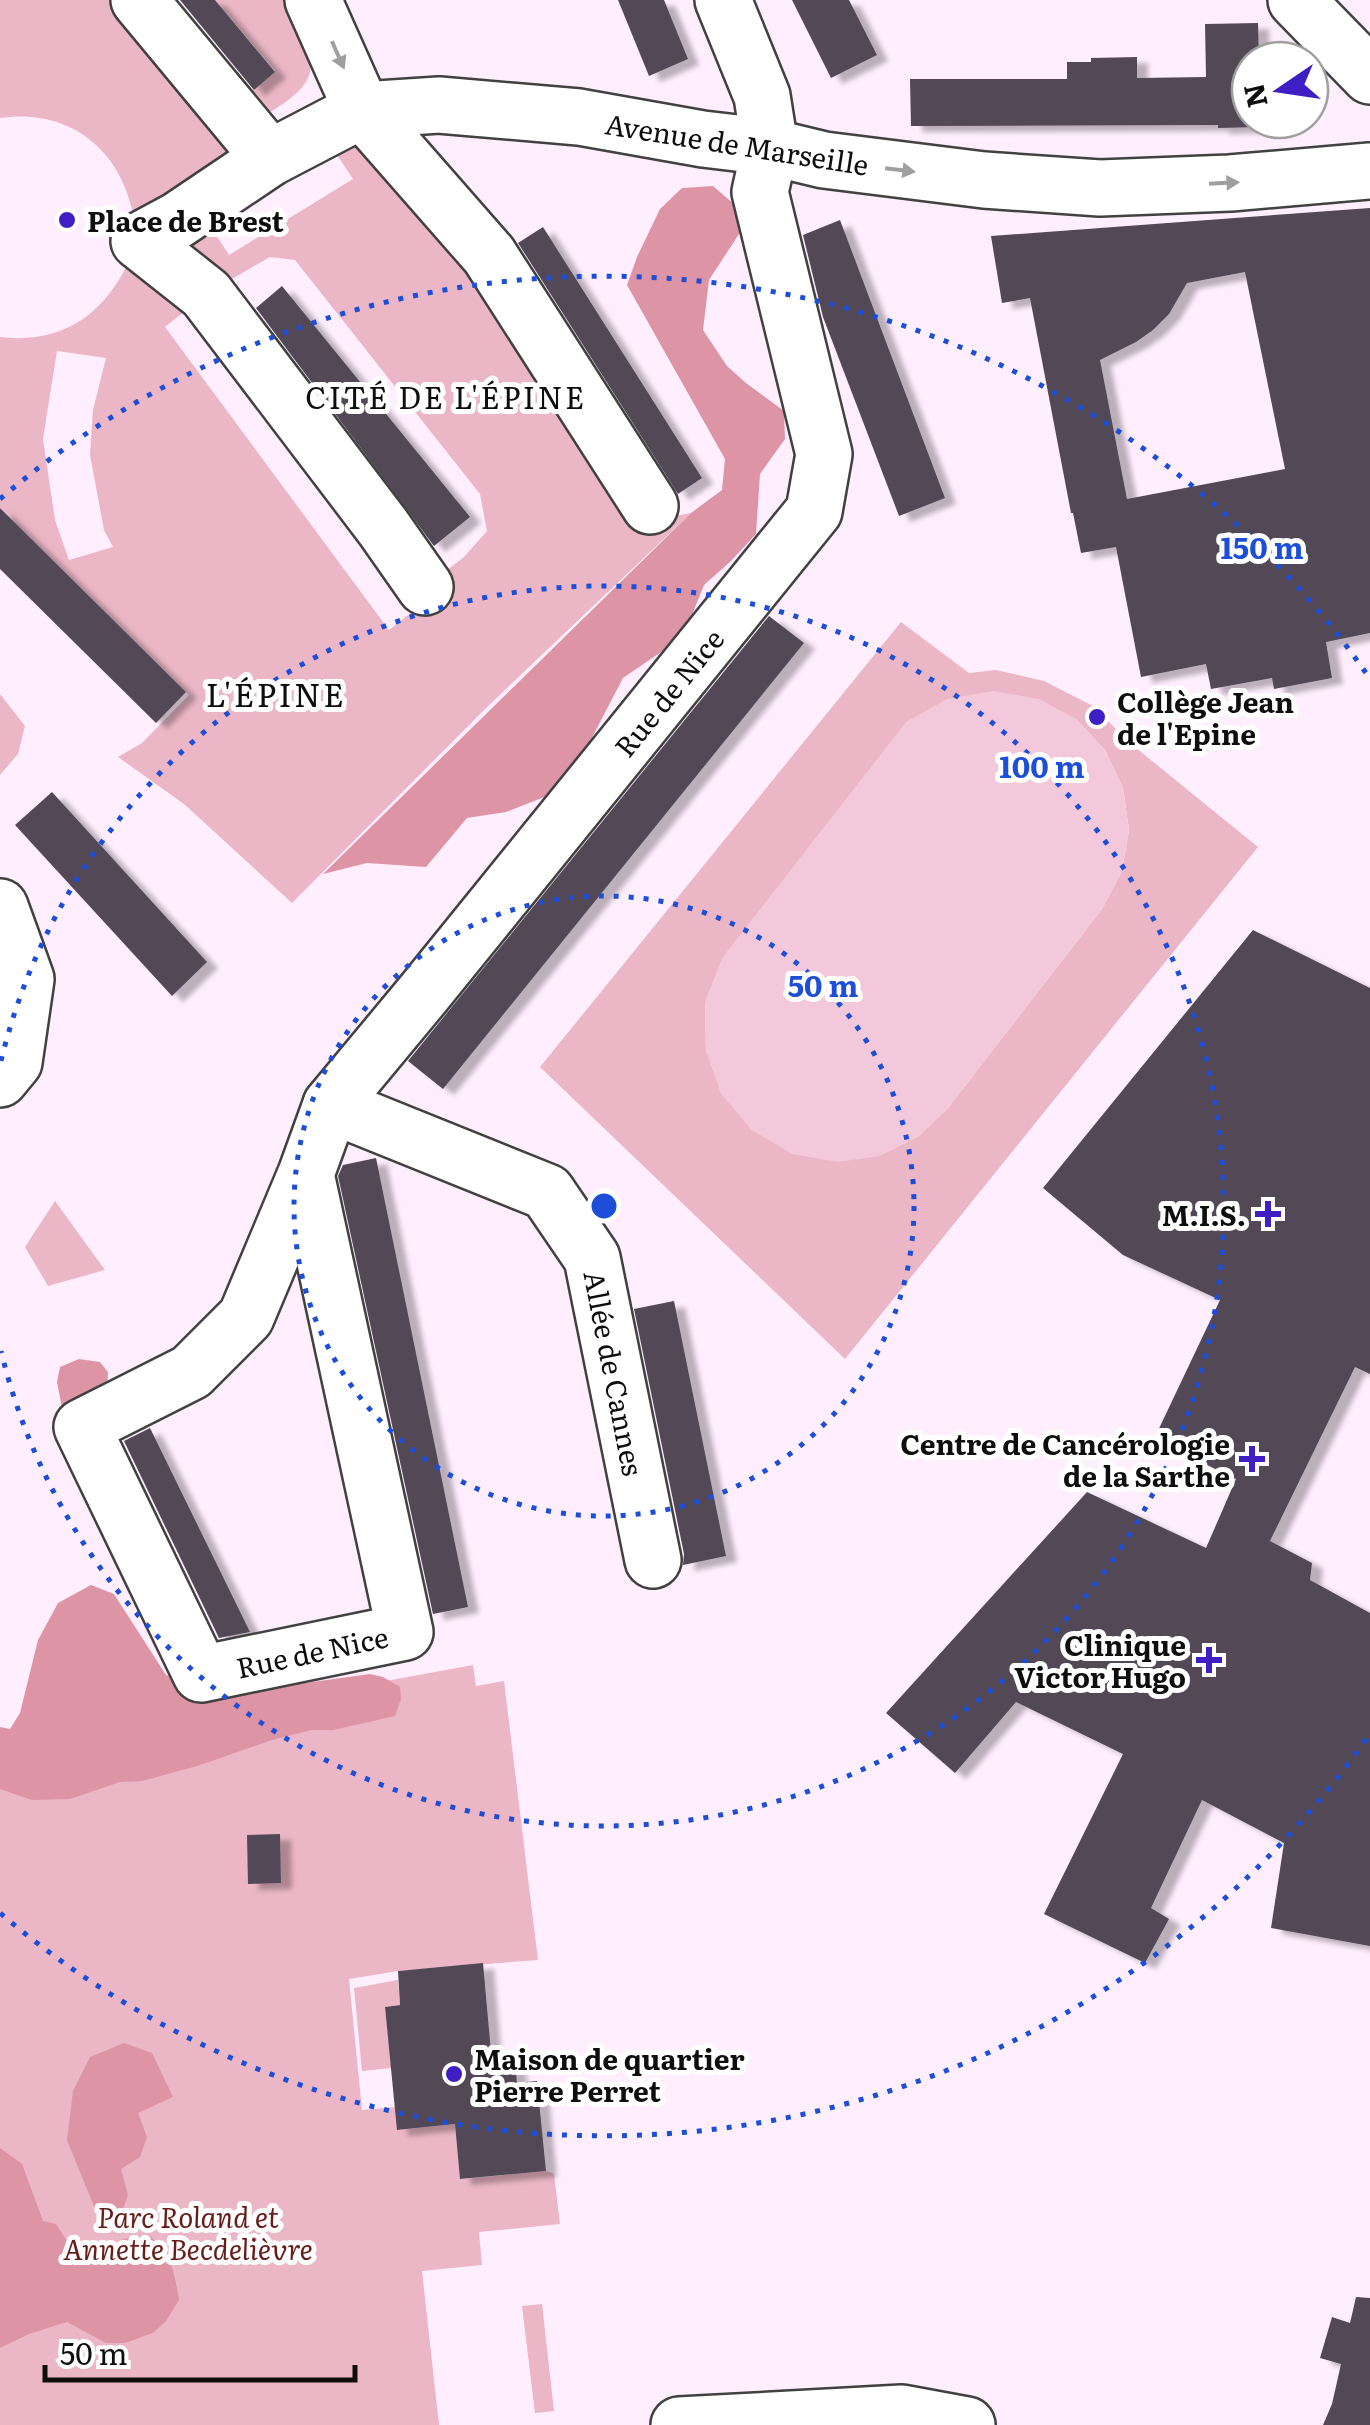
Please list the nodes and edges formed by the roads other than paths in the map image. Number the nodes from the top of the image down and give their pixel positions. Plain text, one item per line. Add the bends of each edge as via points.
1 (139, 0) edge
2 (313, 0) edge
3 (722, 0) edge
4 (1296, 0) edge
5 (1370, 76) edge
6 (362, 110) junction
7 (770, 148) junction
8 (270, 158) junction
9 (1370, 171) edge
10 (650, 506) dead end
11 (425, 587) dead end
12 (0, 907) edge
13 (0, 1079) edge
14 (331, 1105) junction
15 (306, 1174) junction
16 (653, 1560) dead end
17 (679, 2425) edge
18 (966, 2425) edge

1 - 8 street
2 -> 6 street
3 - 7 street, Rue de Nice via 762,96
4 - 5 street
6 - 7 street, Avenue de Marseille via 439,105 579,116
6 - 8 street, Avenue de Marseille
6 - 10 street via 489,256
7 -> 9 street, Avenue de Marseille via 948,176 1100,188
7 - 14 street, Rue de Nice via 760,192 824,454 814,511
8 - 11 street, Avenue de Marseille via 139,241 206,294
12 - 13 street via 26,980 14,1062
14 - 15 street, Rue de Nice
14 - 16 street, Allée de Cannes via 548,1192 592,1258
15 - 15 street, Rue de Nice via 405,1632 201,1674 82,1427 190,1372 246,1317
17 - 18 street via 902,2413

